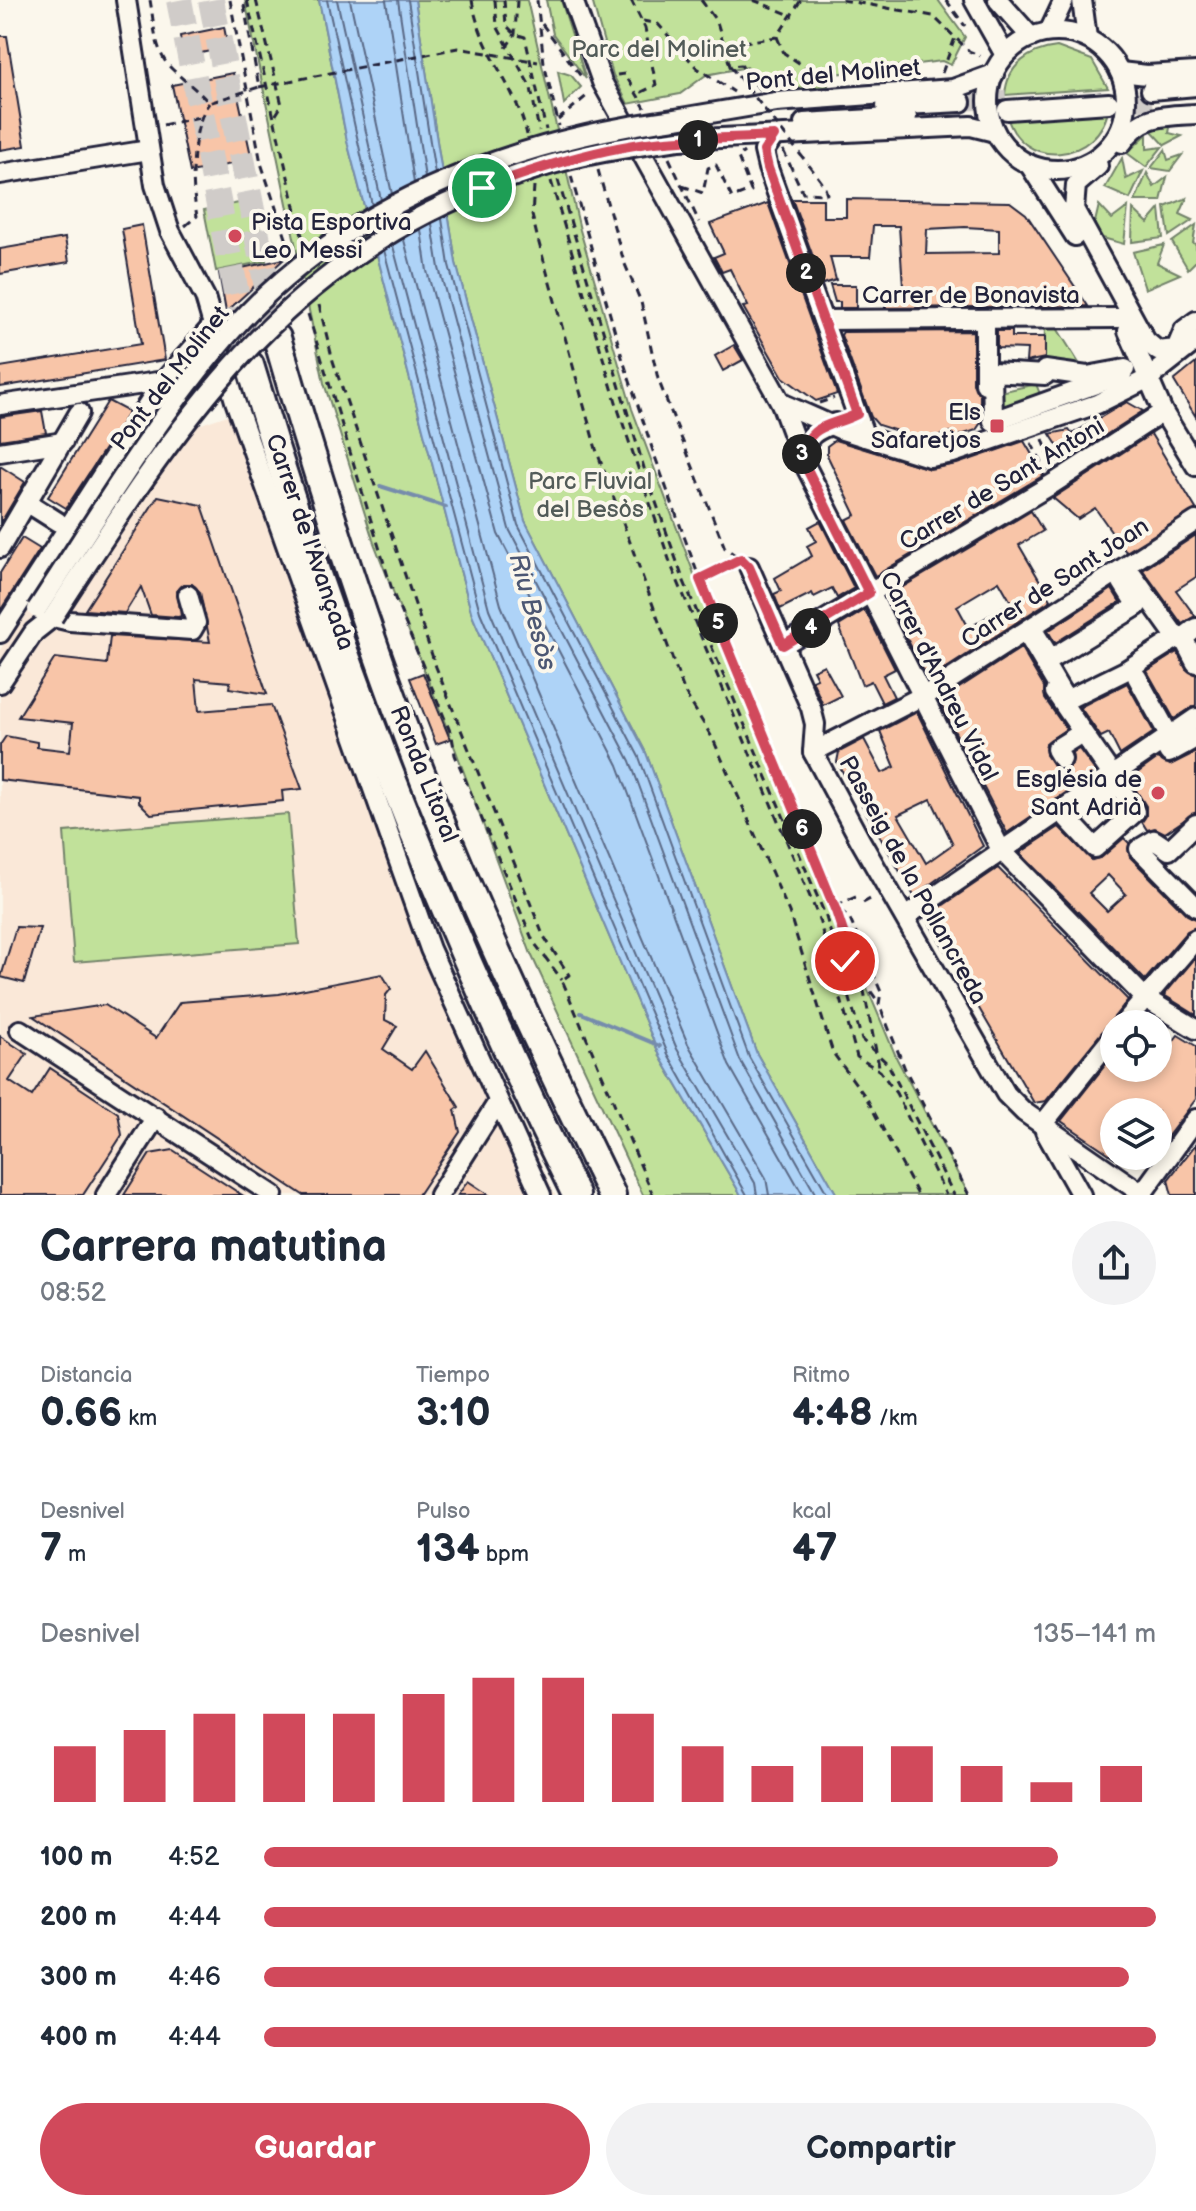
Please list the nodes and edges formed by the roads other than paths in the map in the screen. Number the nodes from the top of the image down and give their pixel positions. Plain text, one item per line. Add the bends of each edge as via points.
1 (126, 0) edge
2 (573, 0) edge
3 (974, 0) edge
4 (998, 0) edge
5 (1064, 0) edge
6 (1082, 0) edge
7 (1040, 35) junction
8 (1087, 38) junction
9 (1005, 55) junction
10 (1120, 72) junction
11 (1196, 72) edge
12 (994, 74) junction
13 (1196, 86) edge
14 (1196, 96) edge
15 (1109, 97) tunnel mouth
16 (1007, 104) tunnel mouth
17 (1196, 111) edge
18 (675, 119) junction
19 (1123, 121) junction
20 (995, 132) junction
21 (679, 140) junction
22 (778, 143) junction
23 (149, 150) junction
24 (1029, 164) junction
25 (1076, 167) junction
26 (0, 174) edge
27 (1065, 218) junction
28 (1119, 318) junction
29 (985, 319) junction
30 (823, 320) junction
31 (1196, 321) edge
32 (214, 324) junction
33 (277, 338) tunnel mouth
34 (1196, 341) edge
35 (250, 365) tunnel mouth
36 (992, 372) joint
37 (1149, 378) junction
38 (157, 390) dead end
39 (781, 403) junction
40 (0, 405) edge
41 (1163, 412) junction
42 (79, 413) dead end
43 (857, 414) junction
44 (831, 424) junction
45 (985, 433) dead end
46 (865, 437) junction
47 (63, 442) junction
48 (0, 452) edge
49 (801, 457) junction
50 (1196, 466) edge
51 (28, 503) junction
52 (1196, 521) edge
53 (58, 522) dead end
54 (0, 548) edge
55 (745, 563) road end
56 (869, 593) junction
57 (188, 595) dead end
58 (53, 617) junction
59 (34, 632) junction
60 (0, 633) edge
61 (1189, 633) edge
62 (1025, 638) junction
63 (783, 645) junction
64 (1196, 663) edge
65 (1137, 677) dead end
66 (3, 678) edge
67 (920, 696) junction
68 (1196, 720) edge
69 (1080, 734) junction
70 (1169, 735) junction
71 (1196, 738) edge
72 (813, 752) junction
73 (1062, 759) dead end
74 (1110, 772) dead end
75 (1129, 817) dead end
76 (1196, 824) edge
77 (1146, 844) junction
78 (1001, 850) junction
79 (1196, 907) edge
80 (905, 917) junction
81 (1196, 939) edge
82 (1145, 998) junction
83 (1135, 1010) edge
84 (1196, 1029) edge
85 (20, 1030) dead end
86 (1100, 1052) edge
87 (498, 1102) junction
88 (156, 1117) junction
89 (1196, 1119) edge
90 (1042, 1125) junction
91 (106, 1195) edge
92 (273, 1195) edge
93 (439, 1195) edge
94 (541, 1195) edge
95 (576, 1195) edge
96 (612, 1195) edge
97 (1081, 1195) edge
98 (1142, 1195) edge

1 - 23 street, Carrer de l'Avançada
2 - 39 street, Carrer d'Andreu Vidal via 602,82
3 - 9 street
4 - 7 street
5 - 7 street
6 - 8 street
7 - 8 street
7 - 9 street
8 - 10 street
9 - 12 street
10 - 11 street
10 - 19 street via 1125,88
12 - 18 street, Pont del Molinet via 953,89 776,102
12 - 20 street via 988,93
13 - 14 street via 1151,95
15 - 16 street
17 - 19 street via 1141,112
17 - 31 street via 1137,124 1111,156 1080,179 1073,202 1148,344 1163,351 1176,349 1184,330
18 - 21 street, Pont del Molinet via 962,107
18 - 59 street, Pont del Molinet, bridge via 581,134 474,168 364,223 278,286 229,333 157,426 34,614
19 - 25 street via 1097,158
20 - 22 street, Pont del Molinet via 971,126
20 - 24 street
21 - 22 street, Pont del Molinet
21 - 58 street, Pont del Molinet, bridge via 538,168 482,188 381,238 322,279 278,317 188,417
22 - 30 street via 764,151 768,168
23 - 26 street
23 - 32 street, Carrer de l'Avançada via 170,231
24 - 25 street via 1060,170
24 - 27 street
25 - 27 street via 1065,199
27 - 28 street
28 - 29 street, Carrer de Bonavista
28 - 37 street
29 - 30 street, Carrer de Bonavista
29 - 45 street
30 - 43 street
32 - 40 street via 164,381
32 - 87 street, Carrer de l'Avançada via 295,575 430,949
33 - 96 highway, Ronda Litoral via 345,563 424,779 501,960
34 - 37 street
35 - 95 highway, Ronda Litoral via 314,574 383,765 471,971
36 - 36 street via 993,421 1125,369 1087,376 1045,370 1045,375
37 - 41 street
37 - 46 street via 1097,404 953,453 929,457
38 - 60 street
39 - 44 street
39 - 49 street, Carrer d'Andreu Vidal
41 - 50 street
41 - 56 street, Carrer de Sant Antoni
42 - 47 street
43 - 44 street
43 - 46 street
44 - 46 street
44 - 49 street via 806,439
47 - 48 street
47 - 51 street
49 - 56 street, Carrer d'Andreu Vidal
51 - 53 street
51 - 54 street
52 - 62 street, Carrer de Sant Joan
55 - 63 street, Passeig de la Pollancreda
56 - 63 street, Carrer de Sant Antoni
56 - 67 street, Carrer d'Andreu Vidal
57 - 58 street via 196,623 192,630
58 - 59 street, Pont del Molinet
59 - 66 street, Pont del Molinet
61 - 64 street
62 - 62 street via 1066,700 1177,638 1132,575 1122,582 1137,606 1051,659 1036,635
62 - 67 street, Carrer de Sant Joan
62 - 69 street
63 - 72 street, Passeig de la Pollancreda via 811,708
65 - 70 street
67 - 72 street, Carrer de Sant Joan
67 - 78 street, Carrer d'Andreu Vidal
68 - 70 street
68 - 71 street via 1164,744 1169,753
69 - 73 street via 1056,749
69 - 74 street
70 - 78 street
72 - 80 street, Passeig de la Pollancreda
75 - 77 street
76 - 77 street via 1169,850 1154,840
77 - 79 street via 1139,849
78 - 80 street
78 - 82 street, Carrer d'Andreu Vidal
80 - 90 street, Passeig de la Pollancreda via 1006,1094
81 - 82 street
82 - 83 street
82 - 84 street, Carrer d'Andreu Vidal
85 - 88 street
86 - 90 street
87 - 93 street
87 - 94 street, Carrer de l'Avançada
88 - 91 street
88 - 92 street
89 - 98 street
90 - 97 street, Passeig de la Pollancreda
90 - 98 street

